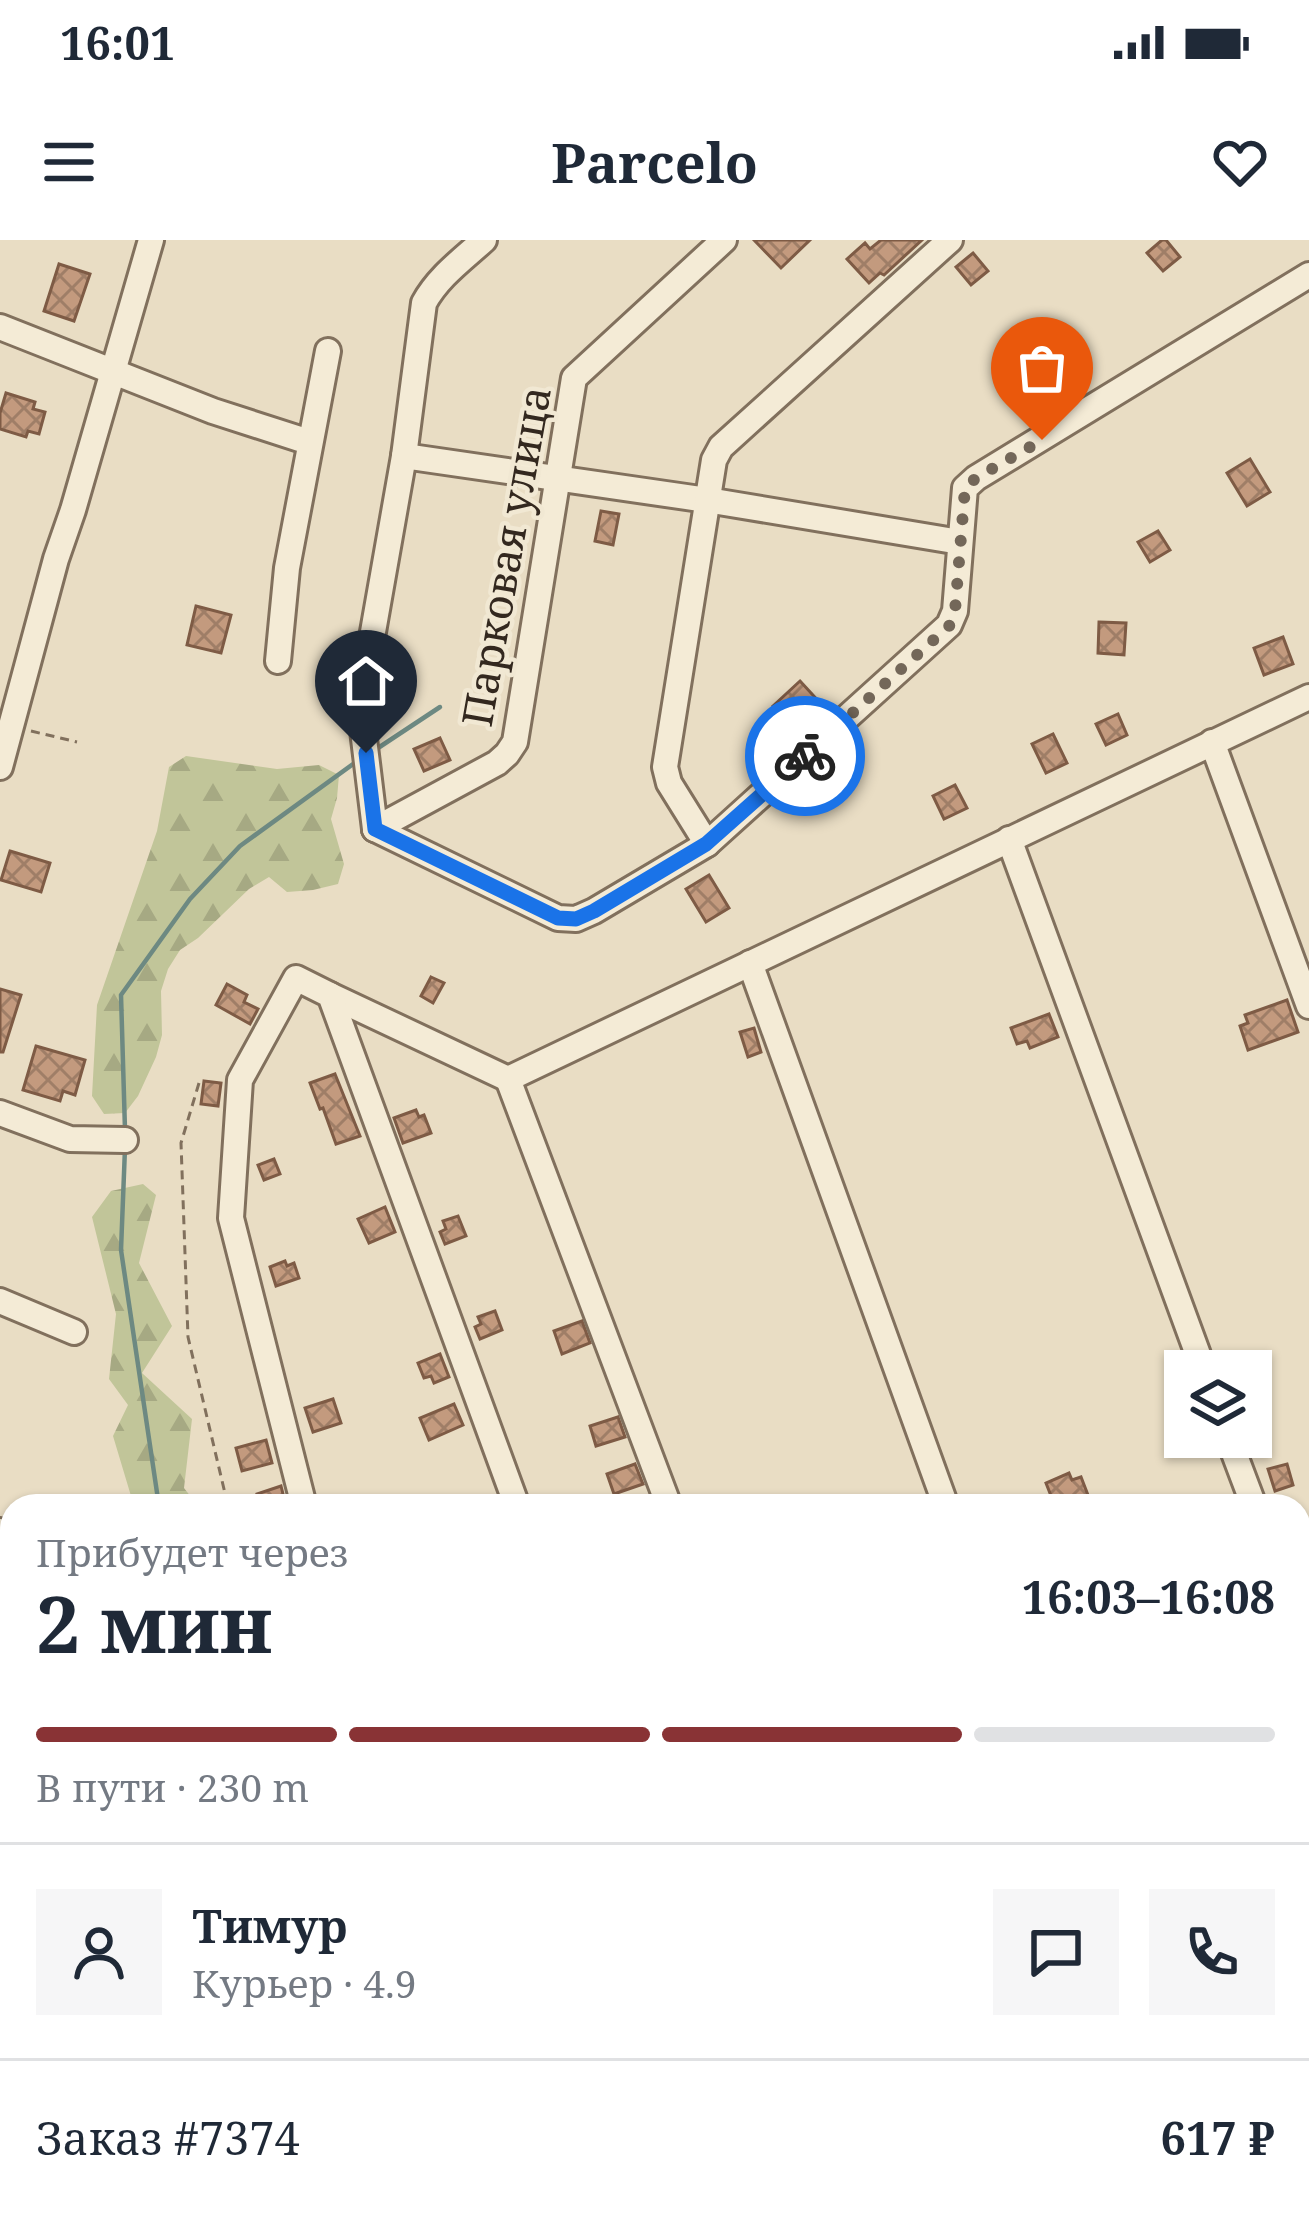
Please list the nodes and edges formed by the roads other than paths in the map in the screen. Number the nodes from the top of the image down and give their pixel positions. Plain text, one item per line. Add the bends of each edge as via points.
1 (151, 240) edge
2 (484, 240) edge
3 (724, 240) edge
4 (950, 240) edge
5 (1309, 274) edge
6 (0, 327) edge
7 (328, 351) dead end
8 (113, 370) junction
9 (310, 442) junction
10 (404, 456) junction
11 (556, 480) junction
12 (707, 500) junction
13 (960, 542) junction
14 (278, 661) dead end
15 (1309, 697) edge
16 (1212, 742) junction
17 (0, 767) edge
18 (375, 829) junction
19 (1009, 839) junction
20 (706, 844) junction
21 (750, 963) junction
22 (330, 995) junction
23 (1309, 1006) edge
24 (508, 1079) junction
25 (0, 1113) edge
26 (125, 1140) dead end
27 (0, 1300) edge
28 (74, 1331) dead end
29 (1196, 1350) edge
30 (1236, 1458) edge
31 (301, 1494) edge
32 (513, 1494) edge
33 (664, 1494) edge
34 (942, 1494) edge
35 (1249, 1494) edge

1 - 8 street
2 - 10 street via 424,303
3 - 11 street, Парковая улица via 574,378
4 - 12 street via 721,447
5 - 13 street via 976,478 965,488
6 - 8 street
7 - 9 street
8 - 9 street
8 - 17 street
9 - 14 street
10 - 11 street
10 - 18 street via 361,715
11 - 12 street
11 - 18 street, Парковая улица via 515,742 497,763
12 - 13 street
12 - 20 street via 665,767
13 - 20 street via 950,625
15 - 16 street
16 - 19 street
16 - 23 street
18 - 20 street via 558,918 576,919
19 - 21 street
19 - 29 street
21 - 24 street
21 - 34 street
22 - 24 street
22 - 31 street via 296,979 240,1080 231,1218
22 - 32 street
24 - 33 street
25 - 26 street via 70,1139
27 - 28 street
30 - 35 street

